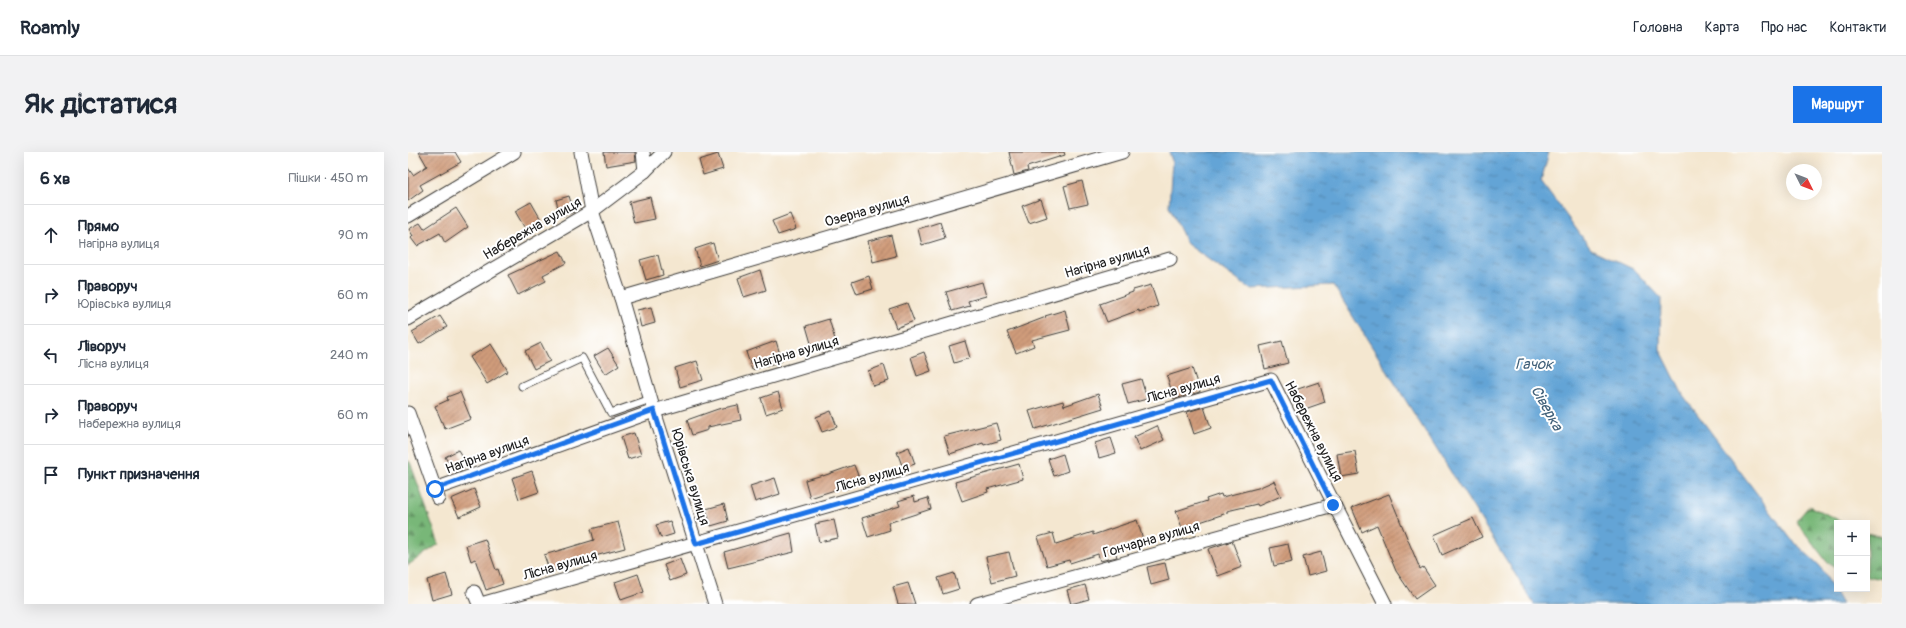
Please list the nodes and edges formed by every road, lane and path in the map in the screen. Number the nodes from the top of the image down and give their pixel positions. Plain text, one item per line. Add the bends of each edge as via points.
1 (514, 152) edge
2 (581, 152) edge
3 (644, 152) edge
4 (664, 152) edge
5 (1122, 152) edge
6 (645, 171) junction
7 (592, 212) junction
8 (408, 216) edge
9 (1170, 259) dead end
10 (621, 298) junction
11 (408, 319) edge
12 (1271, 380) joint
13 (522, 386) dead end
14 (652, 405) junction
15 (408, 413) edge
16 (1333, 505) junction
17 (696, 544) junction
18 (478, 600) edge
19 (715, 604) edge
20 (977, 604) edge
21 (1385, 604) edge

1 - 8 street
2 - 7 street, Юрівська вулиця
3 - 6 street
4 - 6 street, Набережна вулиця
5 - 10 street, Озерна вулиця
6 - 7 street, Набережна вулиця
7 - 10 street, Юрівська вулиця
7 - 11 street, Набережна вулиця
9 - 14 street, Нагірна вулиця
10 - 14 street, Юрівська вулиця
12 - 16 street, Набережна вулиця
12 - 17 street, Лісна вулиця
13 - 14 lane via 582,358 611,413
14 - 15 street, Нагірна вулиця via 437,494
14 - 17 street, Юрівська вулиця
16 - 20 street, Гончарна вулиця
16 - 21 street, Набережна вулиця
17 - 18 street, Лісна вулиця
17 - 19 street, Юрівська вулиця

